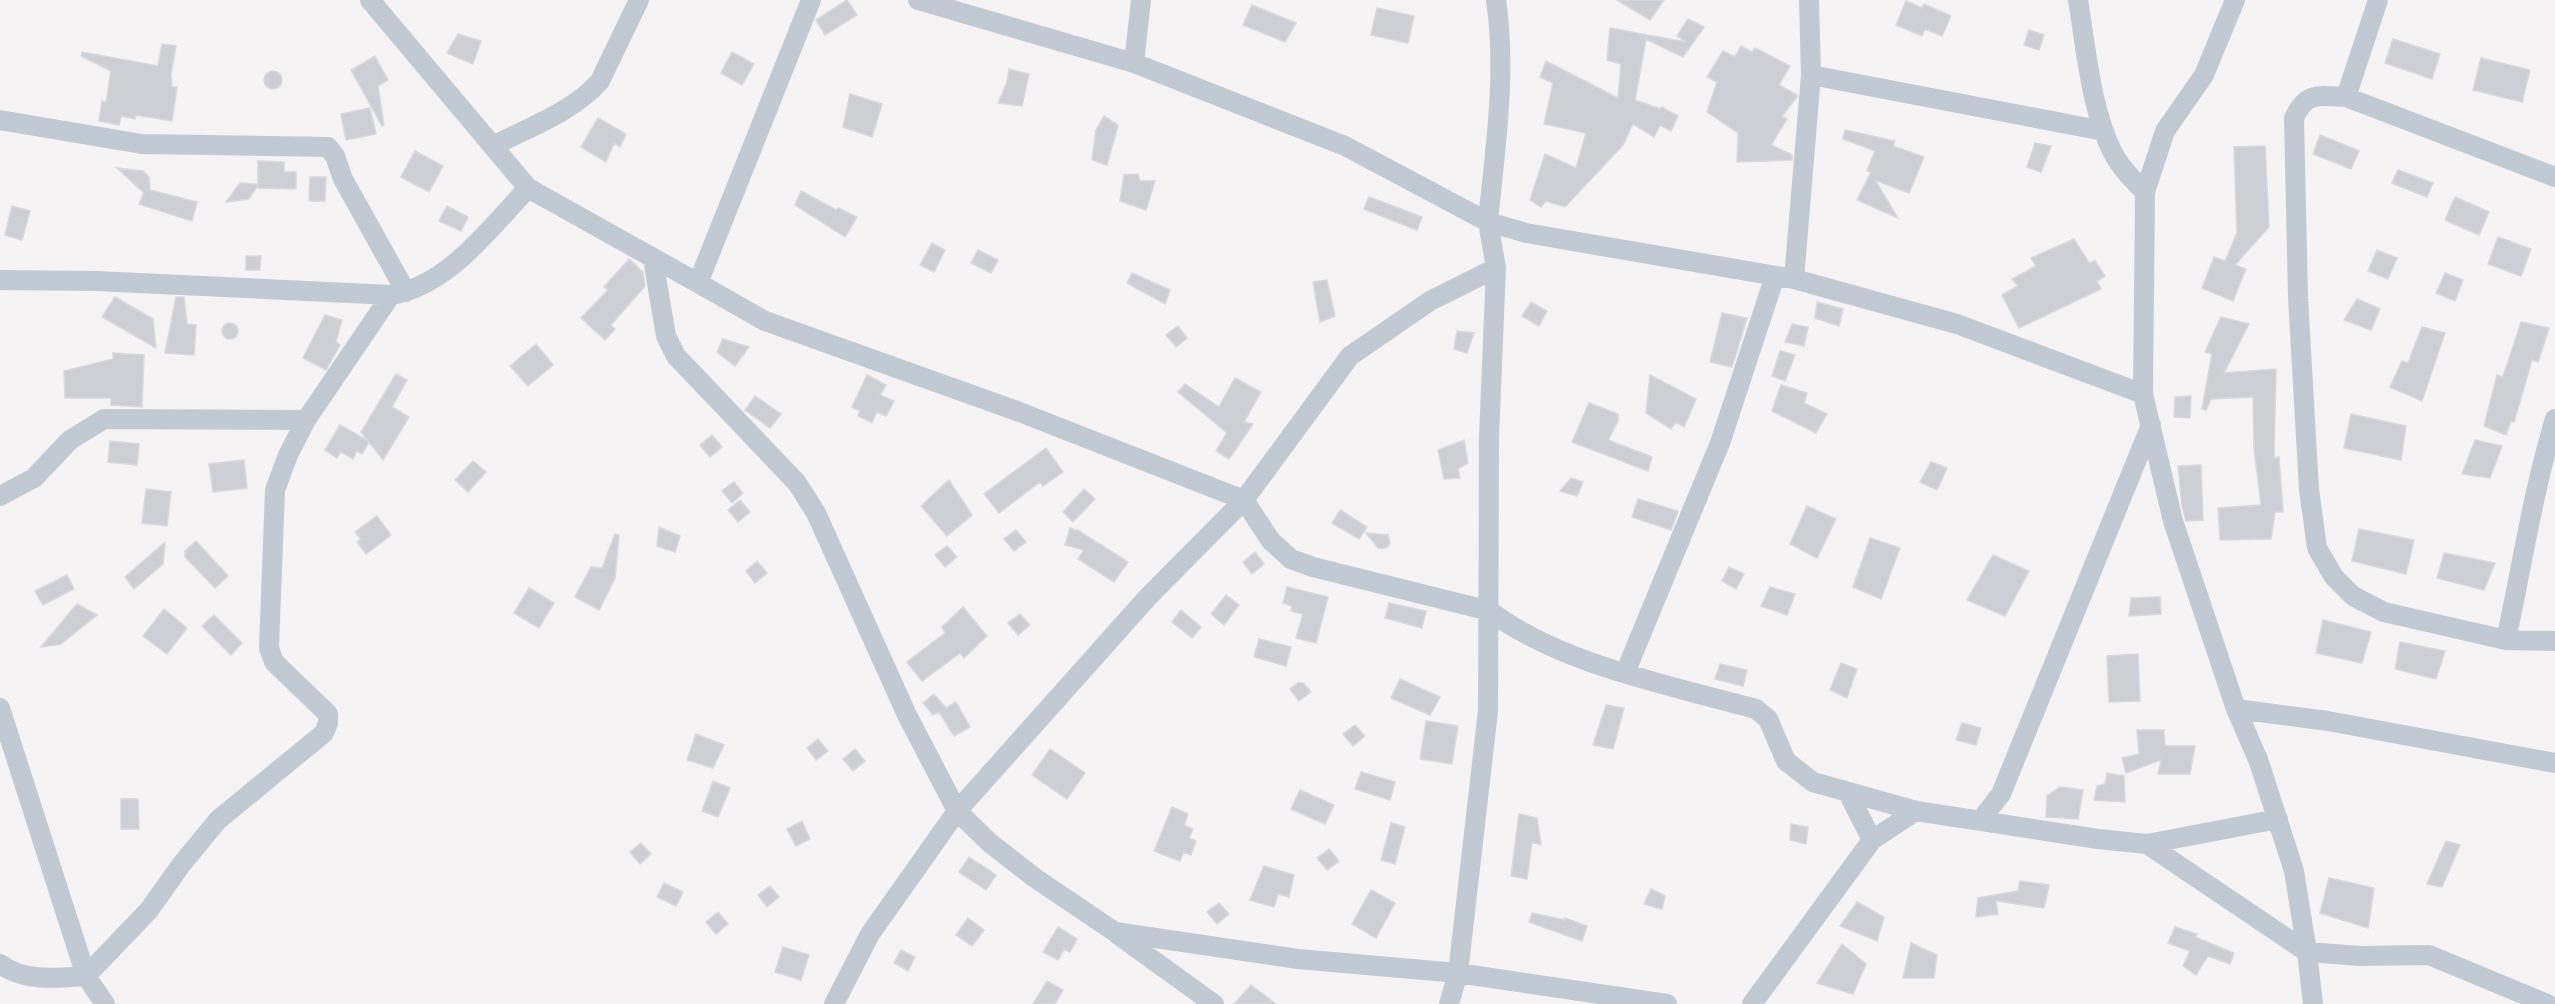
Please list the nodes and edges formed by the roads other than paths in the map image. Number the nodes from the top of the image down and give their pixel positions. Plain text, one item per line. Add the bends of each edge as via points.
1 (370, 0) edge
2 (639, 0) edge
3 (811, 0) edge
4 (918, 0) edge
5 (1141, 0) edge
6 (1496, 0) edge
7 (1809, 0) edge
8 (2078, 0) edge
9 (2235, 0) edge
10 (2378, 0) edge
11 (1134, 63) junction
12 (1811, 75) junction
13 (2346, 97) junction
14 (0, 120) edge
15 (2104, 131) junction
16 (493, 146) junction
17 (2555, 177) edge
18 (528, 188) junction
19 (2145, 192) junction
20 (1488, 222) junction
21 (653, 259) junction
22 (1496, 268) junction
23 (1785, 277) junction
24 (0, 280) edge
25 (698, 283) junction
26 (399, 294) junction
27 (2144, 394) junction
28 (2555, 419) edge
29 (306, 420) junction
30 (2151, 425) junction
31 (0, 496) edge
32 (1244, 500) junction
33 (1490, 611) junction
34 (2506, 640) junction
35 (2555, 641) edge
36 (1625, 673) junction
37 (0, 708) edge
38 (2236, 709) junction
39 (2555, 763) edge
40 (1848, 793) junction
41 (957, 811) junction
42 (1916, 811) junction
43 (2278, 819) junction
44 (1981, 820) junction
45 (1872, 840) junction
46 (2147, 844) junction
47 (1115, 932) junction
48 (2307, 952) junction
49 (0, 964) edge
50 (1458, 972) junction
51 (86, 976) junction
52 (105, 1004) edge
53 (834, 1004) edge
54 (1214, 1004) edge
55 (1449, 1004) edge
56 (1667, 1004) edge
57 (1752, 1004) edge
58 (2313, 1004) edge
59 (2547, 1004) edge

1 - 16 street
2 - 16 street via 600,81 590,92
3 - 25 street
4 - 11 street
5 - 11 street
6 - 20 street via 1502,78
7 - 12 street
8 - 15 street
9 - 19 street via 2204,75 2165,131
10 - 13 street
11 - 20 street via 1345,146
12 - 15 street
12 - 23 street
13 - 17 street
13 - 34 street via 2314,96 2301,103 2294,118 2298,310 2309,489 2317,548 2334,577 2353,596 2384,612
14 - 26 street via 142,144 328,147
15 - 19 street via 2113,153
16 - 18 street
18 - 21 street
18 - 26 street via 441,275
19 - 27 street
20 - 22 street
20 - 23 street via 1526,233
21 - 25 street
21 - 41 street via 666,336 676,356 797,483 816,513 907,715
22 - 32 street via 1430,301 1350,356
22 - 33 street via 1489,436
23 - 27 street via 1957,324
23 - 36 street
24 - 26 street
25 - 32 street via 765,321 1017,411
26 - 29 street
27 - 30 street
28 - 34 street via 2533,502
29 - 31 street via 104,419 70,440 34,478
29 - 51 street via 275,490 268,633 274,662 328,714 328,723 324,732 218,820 149,910
30 - 38 street via 2173,521
30 - 44 street via 2001,794
32 - 33 street via 1271,541 1292,559
32 - 41 street via 1147,598
33 - 36 street via 1540,643
33 - 50 street via 1488,711
34 - 35 street
36 - 40 street via 1756,709 1768,719 1786,761 1813,782
37 - 51 street
38 - 39 street via 2328,721
38 - 43 street
40 - 42 street
40 - 45 street
41 - 47 street via 1035,878
41 - 53 street via 870,934
42 - 44 street
42 - 45 street
43 - 46 street
43 - 48 street via 2294,871
44 - 46 street
45 - 57 street
46 - 48 street
47 - 50 street via 1298,959
47 - 54 street
48 - 58 street
48 - 59 street via 2429,955
49 - 51 street via 11,972 48,979
50 - 55 street
50 - 56 street
51 - 52 street

